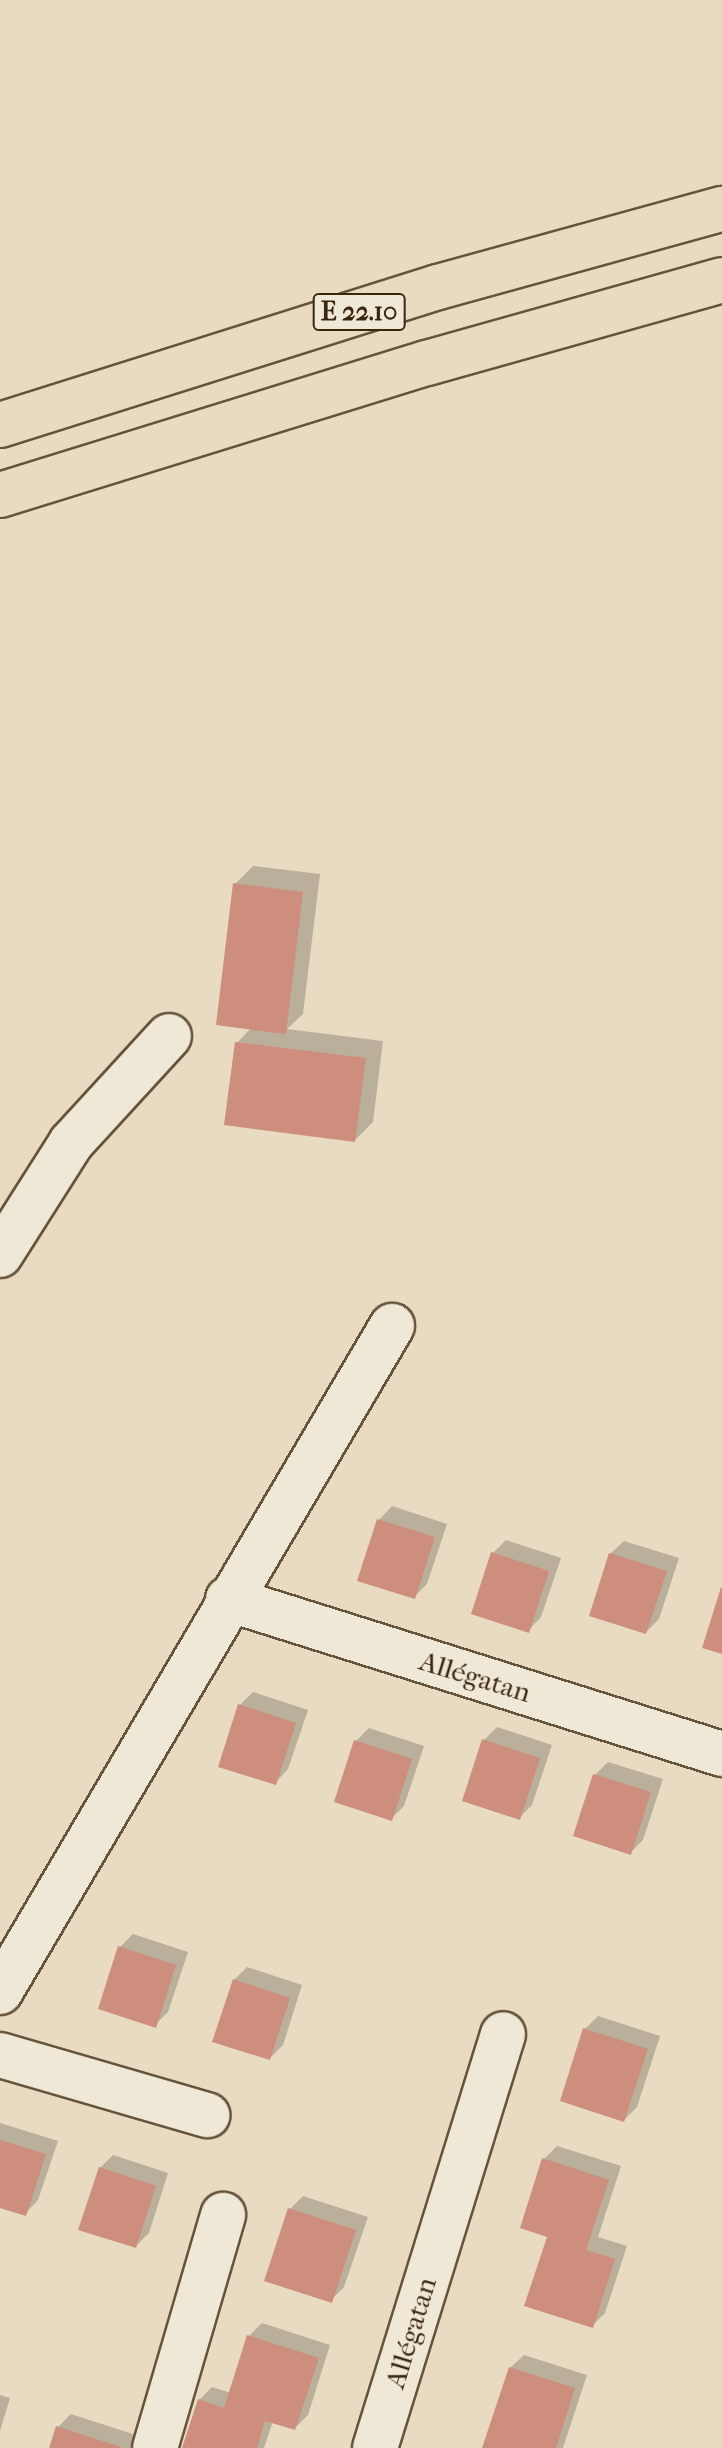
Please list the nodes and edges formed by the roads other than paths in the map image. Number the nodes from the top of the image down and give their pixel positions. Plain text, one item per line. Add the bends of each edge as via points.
1 (722, 209) edge
2 (722, 280) edge
3 (0, 425) edge
4 (0, 495) edge
5 (169, 1036) dead end
6 (0, 1255) edge
7 (392, 1326) dead end
8 (228, 1599) junction
9 (722, 1754) edge
10 (0, 1992) edge
11 (503, 2034) dead end
12 (0, 2055) edge
13 (207, 2115) dead end
14 (223, 2215) dead end
15 (155, 2448) edge
16 (375, 2448) edge

1 - 3 highway, E 22.10 via 438,287
2 - 4 highway, E 22.10 via 427,363
5 - 6 street via 71,1143
7 - 8 street
8 - 9 street, Allégatan
8 - 10 street
11 - 16 street, Allégatan
12 - 13 street
14 - 15 street

